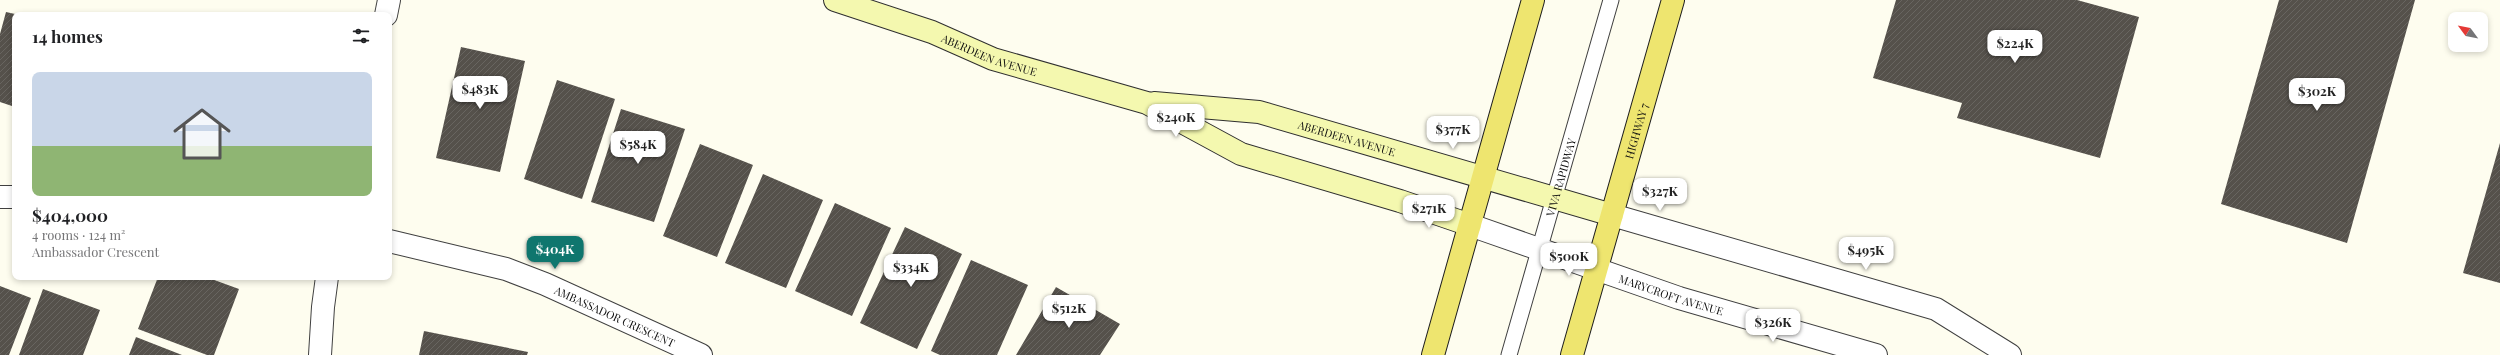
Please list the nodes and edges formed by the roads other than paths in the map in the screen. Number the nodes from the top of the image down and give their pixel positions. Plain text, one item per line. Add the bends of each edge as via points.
1 (389, 0) edge
2 (835, 0) edge
3 (1533, 0) edge
4 (1611, 0) edge
5 (1673, 0) edge
6 (387, 12) edge
7 (1146, 103) junction
8 (1484, 177) junction
9 (0, 197) edge
10 (12, 197) edge
11 (1554, 198) junction
12 (1612, 215) junction
13 (1470, 225) junction
14 (392, 242) edge
15 (1539, 249) junction
16 (1597, 269) junction
17 (327, 280) edge
18 (320, 355) edge
19 (701, 355) edge
20 (1433, 355) edge
21 (1508, 355) edge
22 (1572, 355) edge
23 (1876, 355) edge
24 (2010, 355) edge

1 - 6 street
2 - 7 street, ABERDEEN AVENUE via 932,32 993,59
3 - 8 main road
4 - 11 lane, VIVA RAPIDWAY
5 - 12 main road, HIGHWAY 7
7 - 8 street, ABERDEEN AVENUE via 1259,112
7 - 13 street, ABERDEEN AVENUE via 1241,154 1400,201
8 - 11 street, ABERDEEN AVENUE
8 - 13 main road
9 - 10 street
11 - 12 street, ABERDEEN AVENUE
11 - 15 lane, VIVA RAPIDWAY
12 - 16 main road, HIGHWAY 7
12 - 24 street via 1936,309
13 - 15 street, MARYCROFT AVENUE
13 - 20 main road
14 - 19 street, AMBASSADOR CRESCENT via 506,269 545,284
15 - 16 street, MARYCROFT AVENUE
15 - 21 lane, VIVA RAPIDWAY
16 - 22 main road, HIGHWAY 7
16 - 23 street, MARYCROFT AVENUE via 1679,298
17 - 18 street via 322,307

